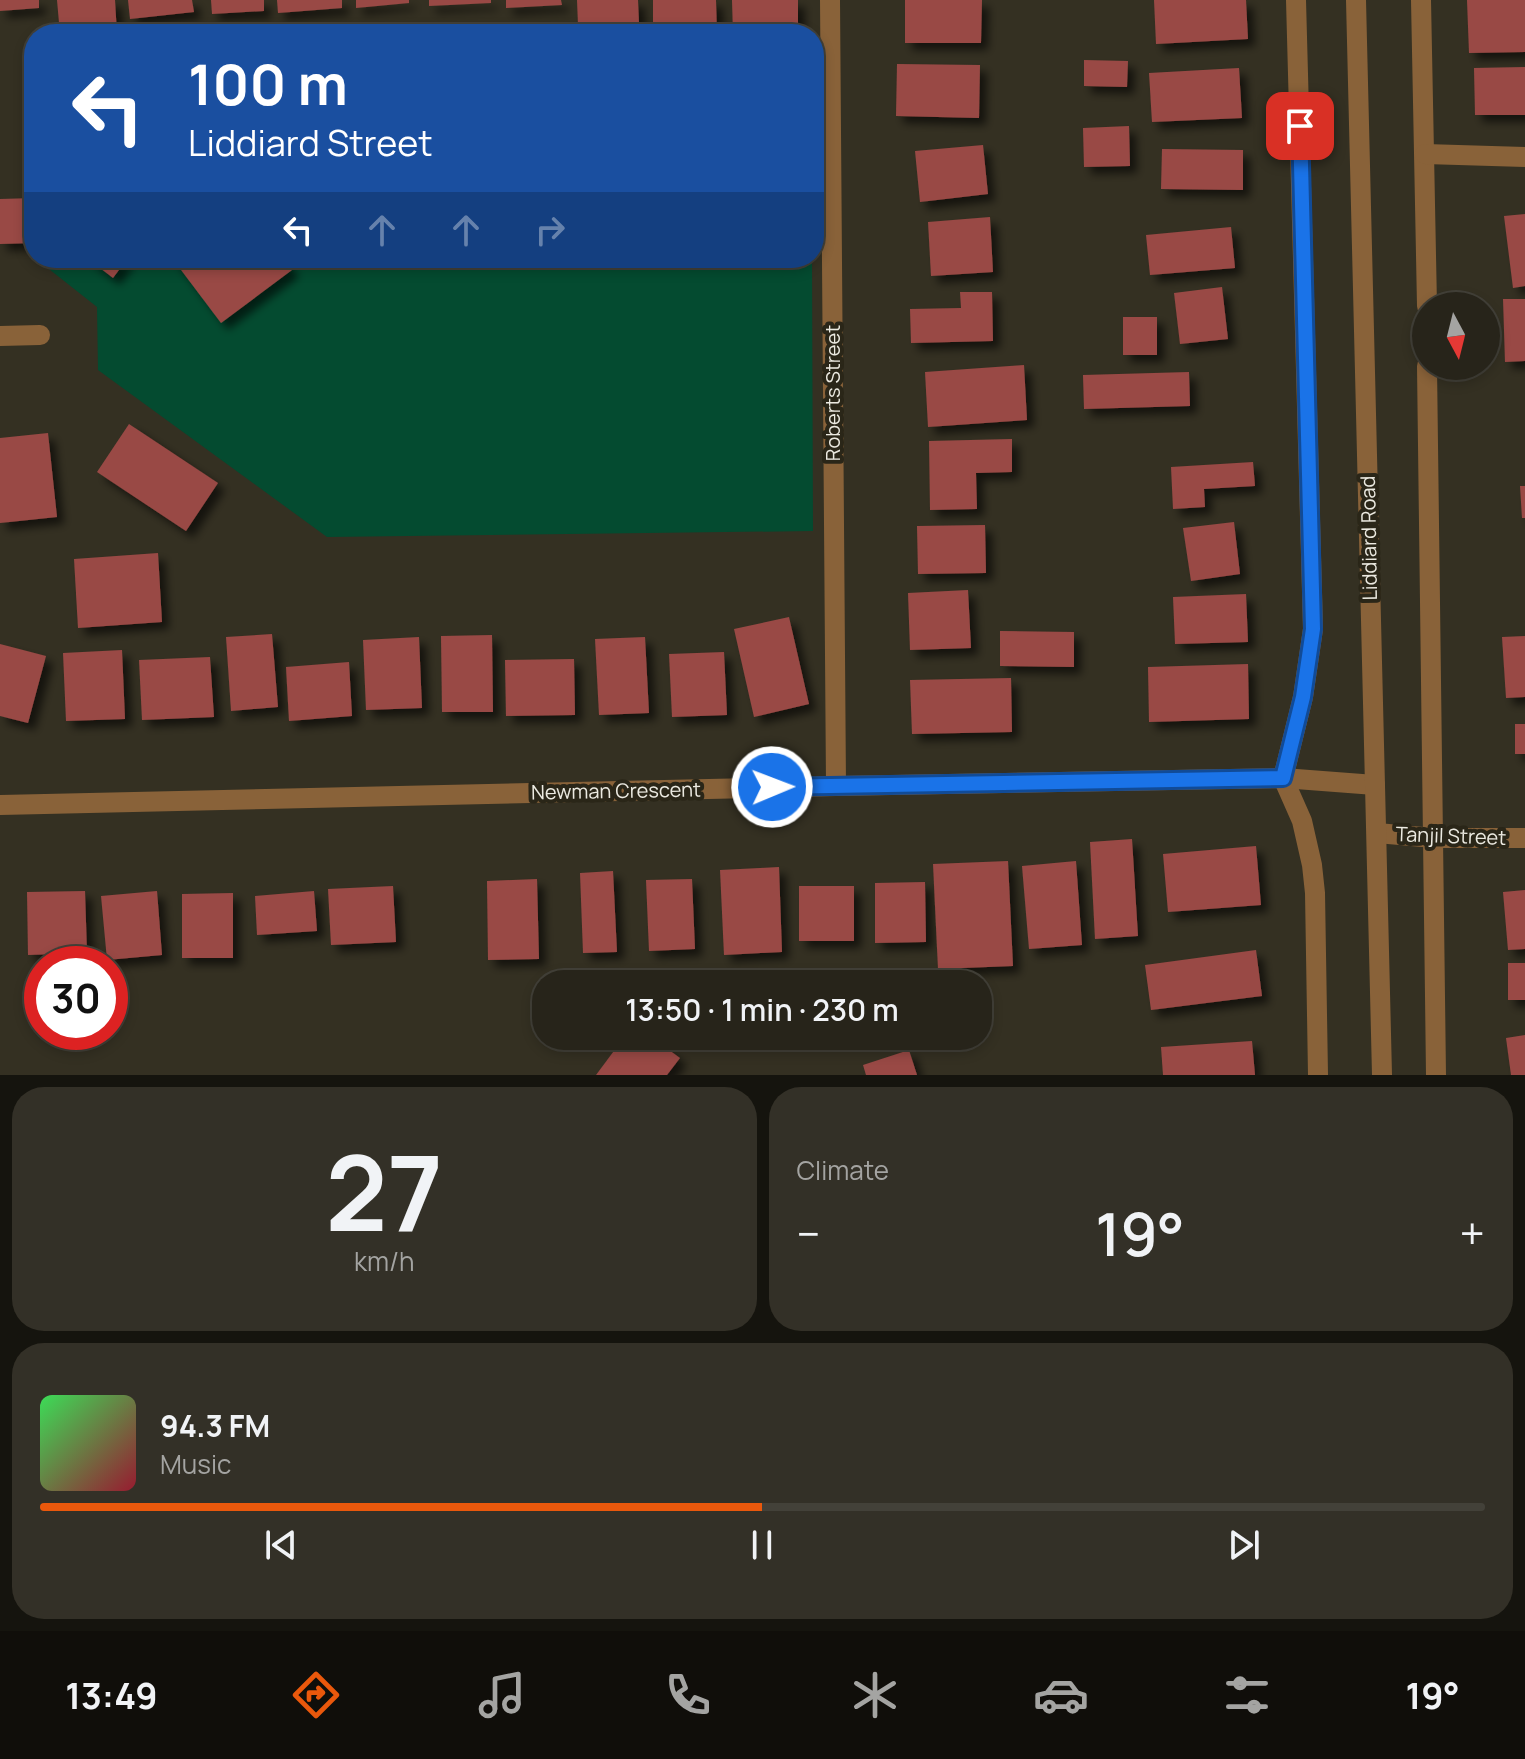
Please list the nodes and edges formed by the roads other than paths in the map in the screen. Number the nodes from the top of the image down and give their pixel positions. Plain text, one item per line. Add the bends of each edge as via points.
1 (830, 0) edge
2 (1296, 0) edge
3 (1356, 0) edge
4 (1421, 0) edge
5 (1425, 154) junction
6 (1525, 157) edge
7 (1427, 292) edge
8 (40, 335) dead end
9 (0, 336) edge
10 (1427, 380) edge
11 (1283, 778) junction
12 (1375, 785) junction
13 (836, 786) junction
14 (2, 805) edge
15 (1377, 833) junction
16 (1434, 838) junction
17 (1525, 838) edge
18 (1318, 1075) edge
19 (1382, 1075) edge
20 (1436, 1075) edge

1 - 13 street, Roberts Street
2 - 11 street via 1313,629
3 - 12 street, Liddiard Road
4 - 5 street
5 - 6 street
5 - 7 street
8 - 9 street
10 - 16 street
11 - 12 street, Newman Crescent
11 - 13 street, Newman Crescent
11 - 18 street via 1302,821 1312,865
12 - 15 street, Liddiard Road
13 - 14 street, Newman Crescent
15 - 16 street, Tanjil Street
15 - 19 street, Liddiard Road
16 - 17 street, Tanjil Street
16 - 20 street

